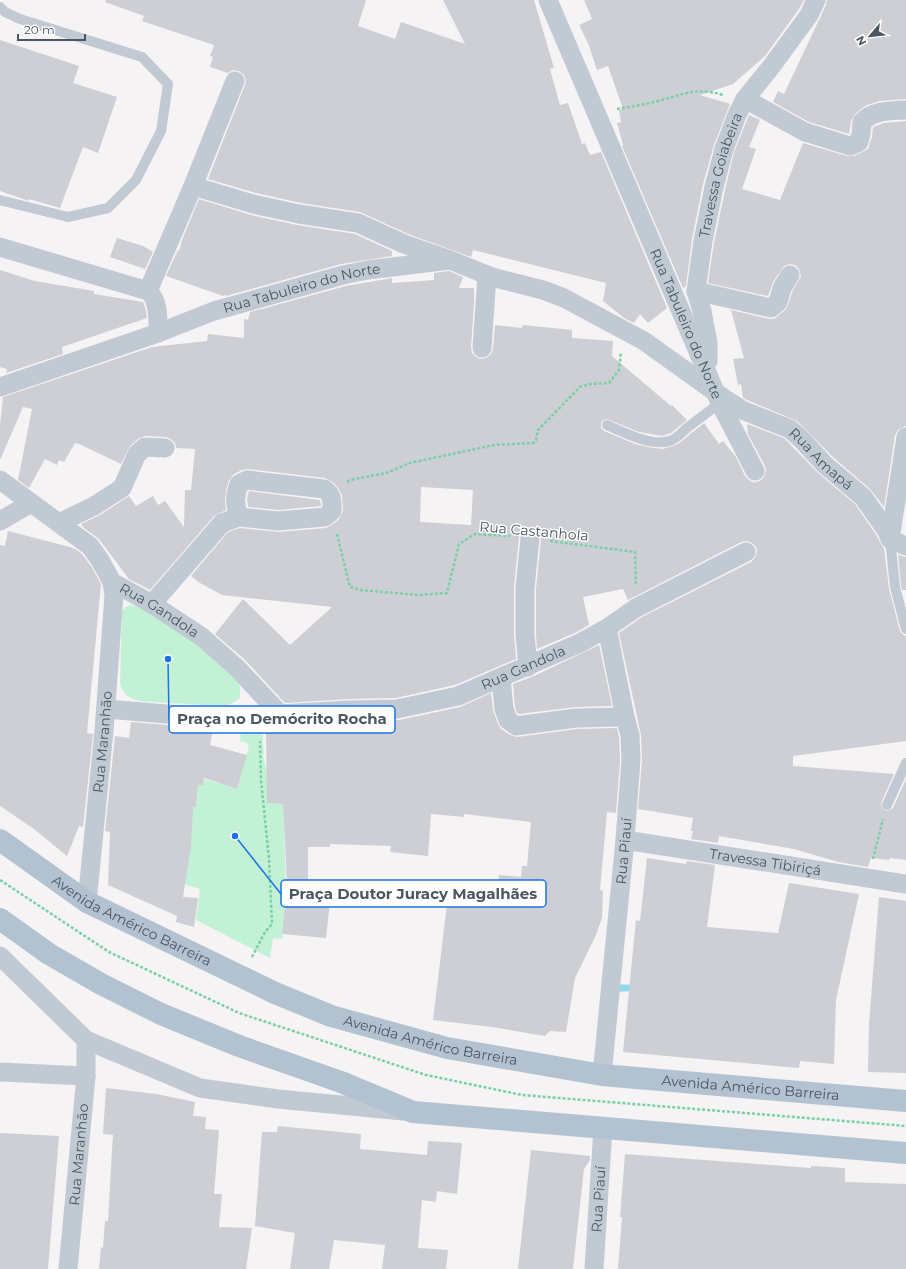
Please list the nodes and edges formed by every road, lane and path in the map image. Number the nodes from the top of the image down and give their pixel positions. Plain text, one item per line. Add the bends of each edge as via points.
1 (548, 0) edge
2 (816, 0) edge
3 (0, 7) edge
4 (235, 81) dead end
5 (745, 100) junction
6 (906, 110) edge
7 (597, 113) junction
8 (194, 186) junction
9 (0, 200) edge
10 (0, 247) edge
11 (450, 260) junction
12 (487, 275) junction
13 (790, 275) dead end
14 (148, 291) junction
15 (696, 291) junction
16 (624, 329) junction
17 (158, 333) junction
18 (482, 348) dead end
19 (708, 373) junction
20 (0, 387) edge
21 (718, 398) junction
22 (607, 426) dead end
23 (906, 437) edge
24 (165, 448) dead end
25 (754, 471) dead end
26 (0, 480) edge
27 (331, 500) junction
28 (31, 503) junction
29 (239, 517) junction
30 (0, 521) edge
31 (59, 523) junction
32 (530, 538) junction
33 (898, 543) edge
34 (746, 552) dead end
35 (112, 582) junction
36 (152, 604) junction
37 (636, 608) junction
38 (607, 628) junction
39 (906, 630) edge
40 (528, 667) junction
41 (501, 678) junction
42 (106, 709) junction
43 (280, 714) junction
44 (625, 716) junction
45 (260, 720) junction
46 (906, 763) edge
47 (887, 805) joint
48 (0, 840) edge
49 (625, 840) junction
50 (868, 878) junction
51 (906, 884) edge
52 (87, 902) junction
53 (0, 919) edge
54 (0, 956) edge
55 (241, 978) junction
56 (86, 1040) junction
57 (0, 1072) edge
58 (602, 1075) junction
59 (86, 1076) junction
60 (906, 1101) edge
61 (413, 1112) junction
62 (603, 1128) junction
63 (906, 1153) edge
64 (68, 1269) edge
65 (594, 1269) edge

1 - 7 street, Rua Tabuleiro do Norte
2 - 5 street, Travessa Goiabeira via 809,15
3 - 9 lane via 20,19 142,57 168,84 161,131 136,180 108,208 68,217
4 - 8 street
5 - 6 street via 805,132 850,146 859,142 862,122 870,114
5 - 7 path via 707,91 693,91 654,102
5 - 15 street, Travessa Goiabeira via 724,149 714,187
7 - 19 street, Rua Tabuleiro do Norte
8 - 11 street, Rua Tabuleiro do Norte via 298,214 358,223 404,244
8 - 14 street
10 - 14 street
11 - 12 street, Rua Tabuleiro do Norte
11 - 17 street, Rua Tabuleiro do Norte via 343,275 214,311
12 - 16 street, Rua Tabuleiro do Norte via 564,298
12 - 18 street
13 - 15 street via 782,288 778,302 771,308
14 - 17 street via 153,297 158,316
15 - 19 street, Travessa Goiabeira via 708,343
16 - 21 street, Rua Tabuleiro do Norte via 644,341
16 - 27 path via 619,370 609,383 580,387 538,430 533,443 494,446 410,463 386,474 350,480
17 - 20 street, Rua Tabuleiro do Norte
19 - 21 street, Rua Tabuleiro do Norte
21 - 22 lane via 704,414 668,442 636,438
21 - 25 street
21 - 33 street, Rua Amapá via 790,429 825,466 863,497
23 - 33 street
24 - 31 street via 145,447 137,454 122,488 94,506
26 - 28 street, Rua Gandola
27 - 29 street via 324,517 278,521
27 - 29 street via 324,490 247,480 239,484 236,491 235,502
27 - 32 path, Rua Castanhola via 350,587 360,590 418,595 446,593 459,544 469,537 475,534
28 - 30 street
28 - 31 street, Rua Gandola
29 - 36 street via 222,523
31 - 35 street, Rua Gandola via 90,546
32 - 37 path, Rua Castanhola via 635,552
32 - 40 street via 525,588
33 - 39 lane via 895,587
34 - 37 street, Rua Gandola
35 - 36 street, Rua Gandola
35 - 42 street, Rua Maranhão via 114,595
36 - 43 street, Rua Gandola via 202,637 237,668
37 - 38 street, Rua Gandola
38 - 40 street, Rua Gandola
38 - 44 street, Rua Piauí
40 - 41 street, Rua Gandola
41 - 43 street, Rua Gandola via 458,696 397,709
41 - 44 street via 504,709 508,720 516,726 576,718
42 - 45 street, Rua Gandola
42 - 52 street, Rua Maranhão
43 - 45 street, Rua Gandola
44 - 49 street, Rua Piauí via 630,735 631,760
45 - 55 path via 261,780 272,924 265,932
46 - 47 lane
47 - 50 path
48 - 52 main road, Avenida Américo Barreira
49 - 50 street, Travessa Tibiriçá
49 - 58 street, Rua Piauí
50 - 51 street, Travessa Tibiriçá
52 - 55 main road, Avenida Américo Barreira
53 - 61 main road via 49,954 161,1014
54 - 56 street
55 - 58 main road, Avenida Américo Barreira via 331,1016 391,1034 447,1048
56 - 59 street, Rua Maranhão
56 - 61 street via 200,1088 278,1099
57 - 59 street
58 - 60 main road, Avenida Américo Barreira
59 - 64 street, Rua Maranhão
61 - 62 main road
62 - 63 main road
62 - 65 street, Rua Piauí

